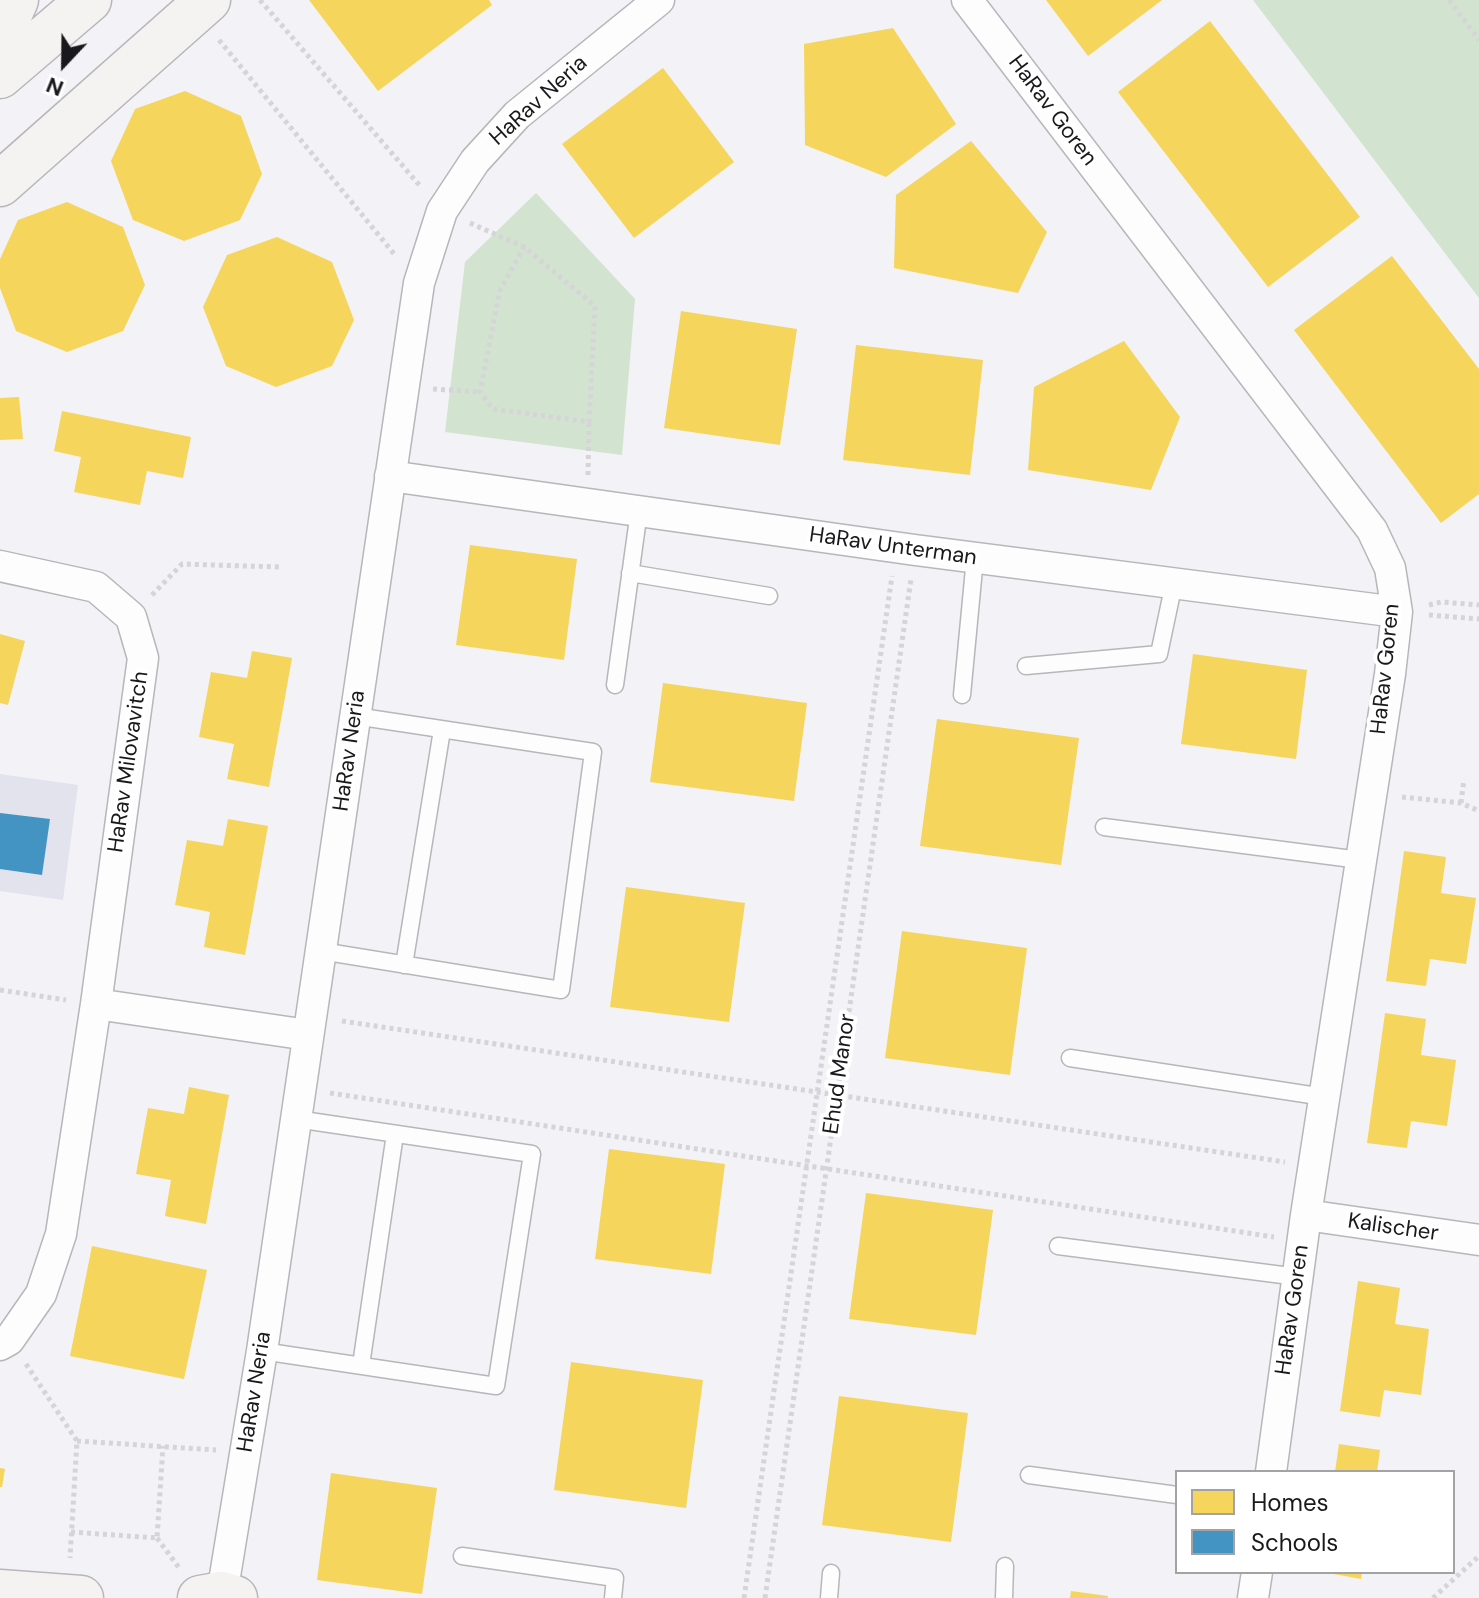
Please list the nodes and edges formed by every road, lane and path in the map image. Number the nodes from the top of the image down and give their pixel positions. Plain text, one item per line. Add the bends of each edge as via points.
1 (16, 0) edge
2 (89, 0) edge
3 (260, 0) edge
4 (659, 0) edge
5 (967, 0) edge
6 (1449, 0) edge
7 (202, 6) edge
8 (0, 36) edge
9 (1479, 40) edge
10 (0, 76) edge
11 (0, 184) edge
12 (442, 211) junction
13 (524, 247) junction
14 (419, 283) junction
15 (404, 387) junction
16 (480, 392) junction
17 (589, 422) junction
18 (390, 476) junction
19 (587, 504) junction
20 (639, 511) junction
21 (905, 549) junction
22 (975, 558) junction
23 (0, 566) edge
24 (279, 567) dead end
25 (630, 573) junction
26 (1174, 583) junction
27 (769, 596) dead end
28 (1479, 605) edge
29 (1397, 612) junction
30 (131, 617) junction
31 (1479, 619) edge
32 (1026, 666) dead end
33 (615, 685) dead end
34 (962, 695) dead end
35 (355, 716) junction
36 (442, 730) junction
37 (1464, 779) dead end
38 (1431, 800) dead end
39 (1461, 803) junction
40 (1479, 811) edge
41 (1104, 827) dead end
42 (1360, 860) junction
43 (321, 951) junction
44 (404, 965) junction
45 (0, 990) edge
46 (96, 1004) junction
47 (309, 1026) junction
48 (1070, 1058) dead end
49 (300, 1089) junction
50 (817, 1092) junction
51 (837, 1095) junction
52 (1324, 1097) junction
53 (296, 1119) junction
54 (395, 1134) junction
55 (807, 1166) junction
56 (1314, 1166) junction
57 (827, 1169) junction
58 (1304, 1228) junction
59 (1479, 1240) edge
60 (1058, 1246) dead end
61 (1298, 1277) junction
62 (5, 1342) edge
63 (262, 1351) junction
64 (361, 1365) junction
65 (77, 1441) junction
66 (163, 1446) junction
67 (246, 1453) junction
68 (1271, 1470) edge
69 (1029, 1475) dead end
70 (1175, 1495) edge
71 (71, 1532) junction
72 (157, 1538) junction
73 (462, 1556) dead end
74 (1479, 1556) edge
75 (1005, 1566) dead end
76 (831, 1573) dead end
77 (1257, 1574) edge
78 (0, 1592) edge
79 (211, 1593) edge
80 (74, 1597) edge
81 (613, 1598) edge
82 (744, 1598) edge
83 (765, 1598) edge
84 (829, 1598) edge
85 (1004, 1598) edge
86 (1253, 1598) edge
87 (1433, 1598) edge

1 - 8 main road
2 - 10 main road
3 - 12 path
4 - 12 street, HaRav Neria via 517,115 475,161
5 - 29 street, HaRav Goren via 1372,530 1390,568
6 - 9 path
7 - 11 main road
7 - 14 path
12 - 13 path
12 - 14 street, HaRav Neria
13 - 16 path via 500,290
13 - 17 path via 595,306
14 - 15 street, HaRav Neria
15 - 16 path
15 - 18 street, HaRav Neria
16 - 17 path via 493,409
17 - 19 path
18 - 19 street, HaRav Unterman
18 - 35 street, HaRav Neria
19 - 20 street, HaRav Unterman
20 - 21 street, HaRav Unterman
20 - 25 lane
21 - 22 street, HaRav Unterman
21 - 50 path
21 - 51 path, Ehud Manor
22 - 26 street, HaRav Unterman
22 - 34 lane
23 - 30 street via 96,587
24 - 30 path via 182,564
25 - 27 lane
25 - 33 lane
26 - 29 street, HaRav Unterman
26 - 32 lane via 1159,654
28 - 29 path via 1441,602
29 - 31 path
29 - 42 street, HaRav Goren
30 - 46 street, HaRav Milovavitch via 143,658
35 - 36 lane
35 - 43 street, HaRav Neria
36 - 44 lane
36 - 44 lane via 593,752 561,990
37 - 39 path
38 - 39 path
39 - 40 path
41 - 42 lane
42 - 52 street, HaRav Goren
43 - 44 lane
43 - 47 street, HaRav Neria
45 - 46 path
46 - 47 street
46 - 62 street, HaRav Milovavitch via 61,1234 41,1294
47 - 49 street, HaRav Neria
47 - 50 path
48 - 52 lane
49 - 53 street, HaRav Neria
49 - 55 path
50 - 51 path
50 - 55 path
51 - 56 path
51 - 57 path, Ehud Manor
52 - 56 street, HaRav Goren
53 - 54 lane
53 - 63 street, HaRav Neria
54 - 64 lane
54 - 64 lane via 532,1154 496,1386
55 - 57 path
55 - 82 path
56 - 58 street, HaRav Goren
57 - 58 path
57 - 83 path, Ehud Manor
58 - 59 street, Kalischer
58 - 61 street, HaRav Goren
60 - 61 lane
61 - 68 street, HaRav Goren
62 - 65 path
63 - 64 lane
63 - 67 street, HaRav Neria
65 - 66 path
65 - 71 path
66 - 67 path
66 - 72 path
67 - 79 street, HaRav Neria
69 - 70 lane
71 - 72 path
71 - 80 path
72 - 79 path
73 - 81 lane via 615,1578
74 - 87 path
75 - 85 lane
76 - 84 lane
77 - 86 street
78 - 80 main road

